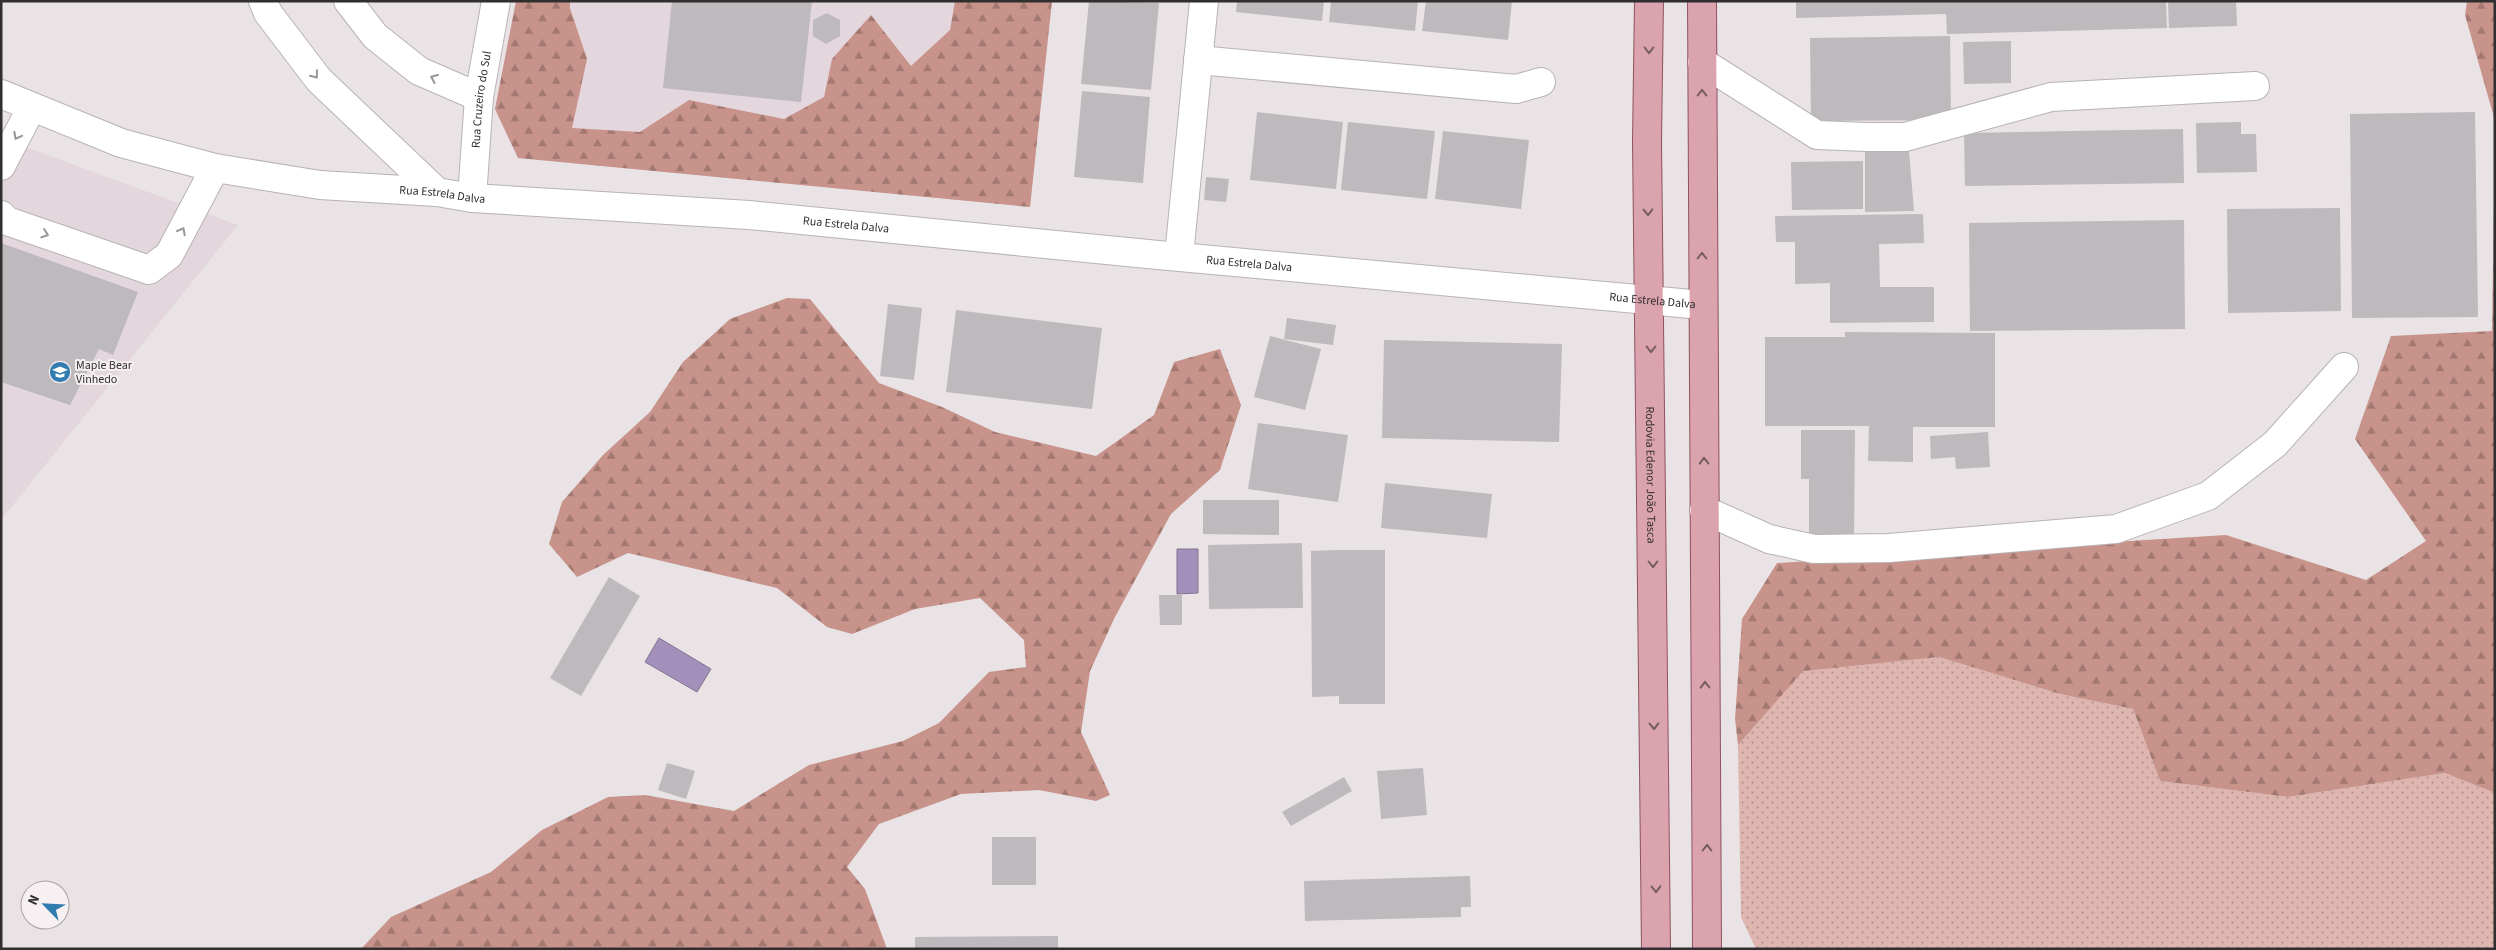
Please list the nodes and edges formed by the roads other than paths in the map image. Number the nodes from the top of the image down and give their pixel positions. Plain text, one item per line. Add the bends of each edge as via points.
1 (263, 1) edge
2 (348, 1) edge
3 (496, 1) edge
4 (1204, 1) edge
5 (1649, 1) edge
6 (1702, 1) edge
7 (1198, 60) junction
8 (1702, 62) junction
9 (1541, 82) dead end
10 (2255, 86) dead end
11 (1, 94) edge
12 (479, 97) junction
13 (32, 107) junction
14 (1, 166) edge
15 (215, 168) junction
16 (437, 192) junction
17 (472, 198) junction
18 (1, 215) edge
19 (1179, 256) junction
20 (1650, 300) junction
21 (1702, 305) junction
22 (2344, 368) dead end
23 (1704, 510) junction
24 (1656, 949) edge
25 (1708, 949) edge

1 -> 16 street via 268,13 319,80
12 -> 2 street via 419,71 375,36
3 - 12 street, Rua Cruzeiro do Sul
4 - 7 street
5 -> 20 main road, Rodovia Edenor João Tasca
6 - 8 main road
7 - 9 street via 1516,89
7 - 19 street
8 - 10 street via 1817,134 1857,136 1905,137 2051,97
21 -> 8 main road
11 - 13 street, Rua Estrela Dalva
12 - 17 street, Rua Cruzeiro do Sul
13 -> 14 street
13 - 15 street, Rua Estrela Dalva via 121,143
15 - 16 street, Rua Estrela Dalva via 320,186
18 -> 15 street via 7,221 149,270 169,255
16 - 17 street, Rua Estrela Dalva
17 - 19 street, Rua Estrela Dalva via 749,215
19 - 20 street, Rua Estrela Dalva
20 - 21 street, Rua Estrela Dalva
20 -> 24 main road, Rodovia Edenor João Tasca
23 -> 21 main road
22 - 23 street via 2275,444 2208,496 2116,529 1889,548 1814,549 1769,539
25 -> 23 main road

